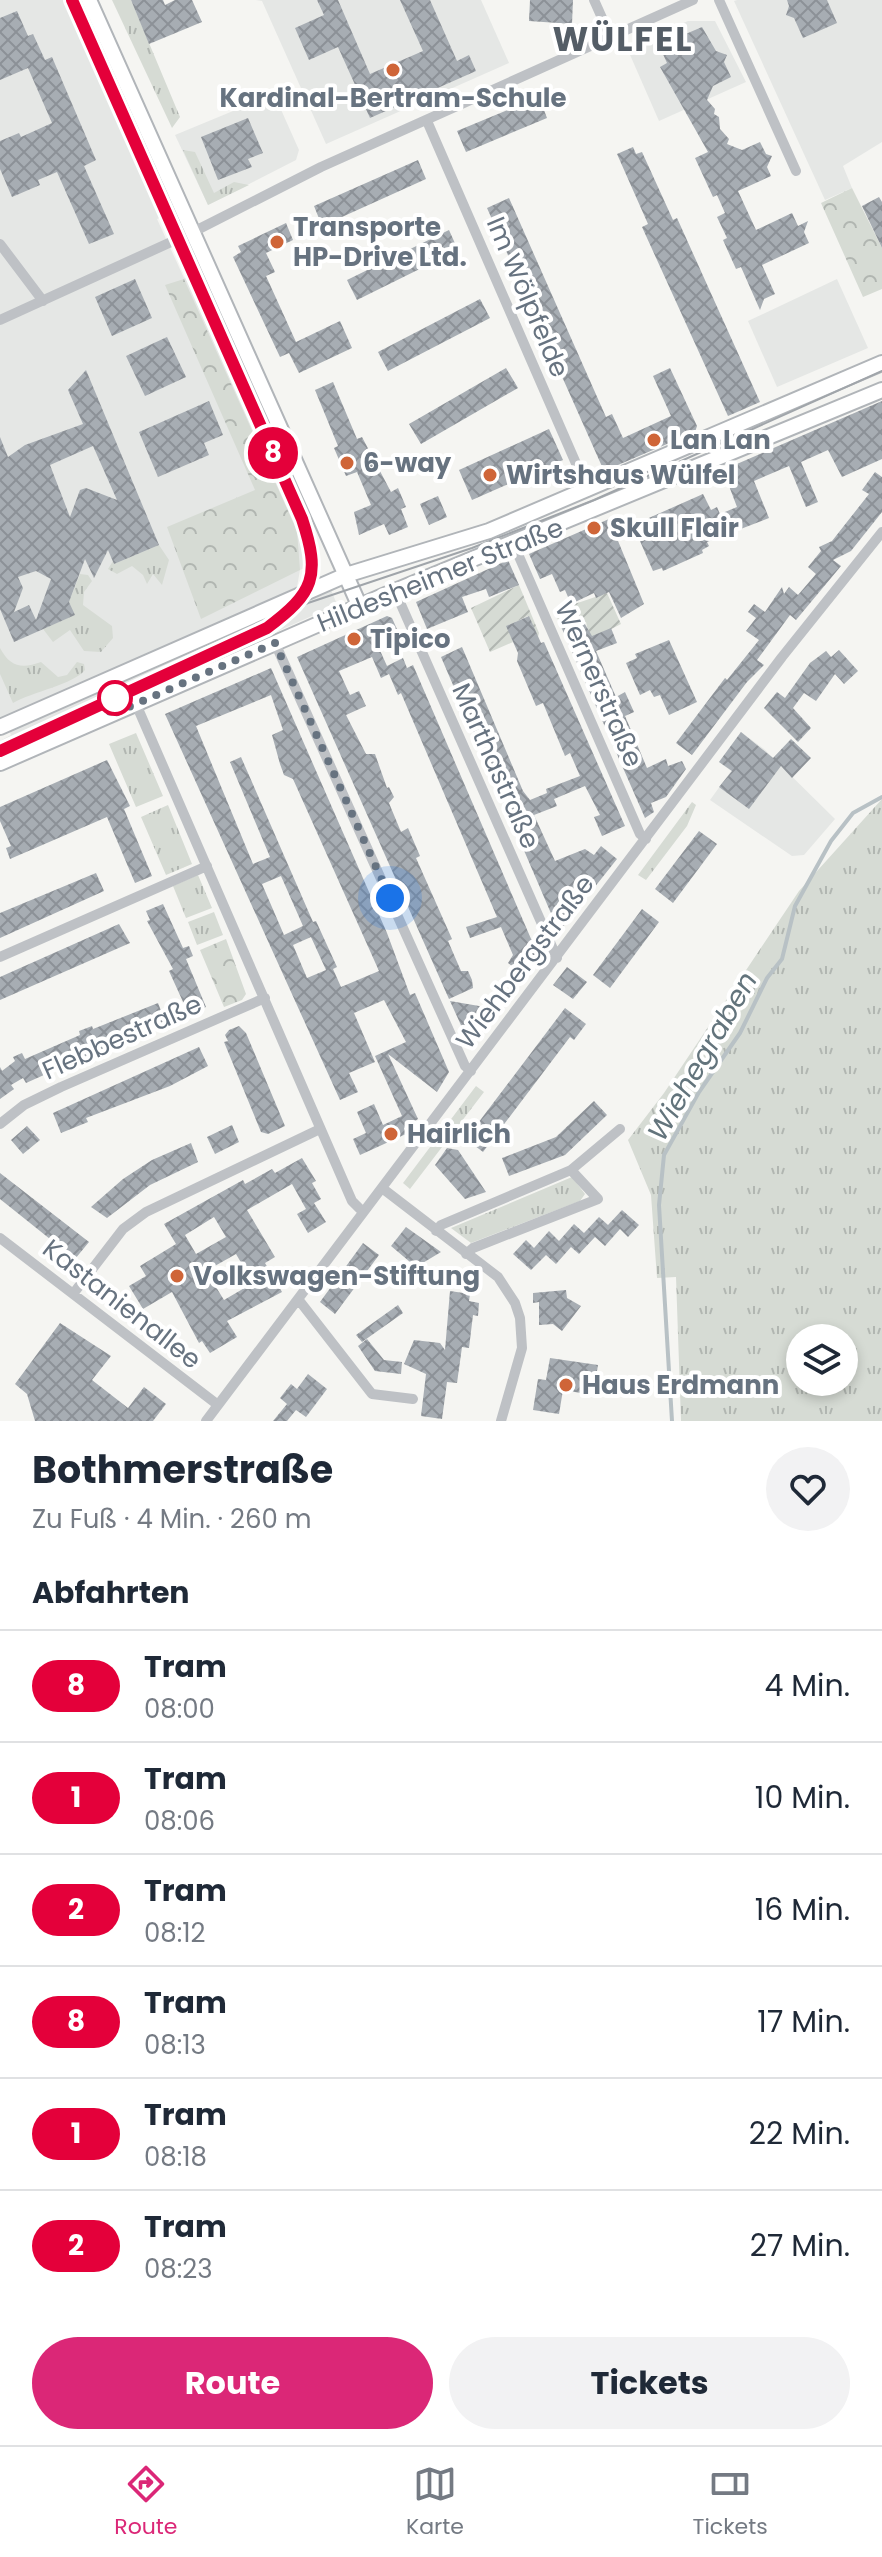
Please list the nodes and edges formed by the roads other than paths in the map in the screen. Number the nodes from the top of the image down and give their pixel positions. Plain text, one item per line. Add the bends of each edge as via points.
1 (89, 0) edge
2 (594, 0) edge
3 (719, 0) edge
4 (691, 1) edge
5 (611, 38) junction
6 (427, 121) junction
7 (796, 171) dead end
8 (193, 232) junction
9 (0, 244) edge
10 (43, 301) junction
11 (0, 320) edge
12 (882, 363) edge
13 (882, 390) edge
14 (588, 491) junction
15 (882, 532) edge
16 (514, 545) junction
17 (346, 575) junction
18 (395, 591) junction
19 (360, 607) junction
20 (275, 643) junction
21 (136, 704) junction
22 (0, 727) edge
23 (0, 763) edge
24 (646, 839) junction
25 (207, 866) junction
26 (0, 957) edge
27 (557, 958) junction
28 (265, 998) junction
29 (471, 1071) junction
30 (0, 1124) edge
31 (320, 1129) junction
32 (620, 1129) dead end
33 (571, 1170) junction
34 (382, 1188) junction
35 (363, 1212) junction
36 (436, 1231) junction
37 (0, 1238) edge
38 (466, 1254) junction
39 (73, 1294) junction
40 (298, 1299) junction
41 (413, 1399) dead end
42 (218, 1405) junction
43 (206, 1421) edge
44 (501, 1421) edge

1 - 8 main road
2 - 5 street
3 - 7 street
4 - 5 street
5 - 6 street
6 - 8 street
6 - 14 street, Im Wölpfelde
8 - 10 street
8 - 17 main road
9 - 10 street
10 - 11 street
12 - 14 main road, Hildesheimer Straße
13 - 16 main road, Hildesheimer Straße
14 - 17 main road, Hildesheimer Straße via 489,531
15 - 24 street, Wiehbergstraße
16 - 18 main road, Hildesheimer Straße
16 - 24 street, Wernerstraße
17 - 19 main road
17 - 22 main road, Hildesheimer Straße
18 - 19 main road, Hildesheimer Straße
18 - 27 street, Marthastraße
19 - 20 main road, Hildesheimer Straße
20 - 21 main road, Hildesheimer Straße
20 - 29 street
21 - 23 main road, Hildesheimer Straße
21 - 25 street
24 - 27 street, Wiehbergstraße
25 - 26 street
25 - 28 street
27 - 29 street, Wiehbergstraße
28 - 30 street, Flebbestraße via 61,1087
28 - 31 street
29 - 34 street, Wiehbergstraße
31 - 35 street via 352,1201
31 - 39 street via 146,1212 123,1229
32 - 33 street
33 - 36 street
33 - 38 street via 598,1199
34 - 35 street, Wiehbergstraße
34 - 36 street
35 - 40 street, Wiehbergstraße
36 - 38 street
37 - 39 street, Kastanienallee
38 - 44 street via 498,1277 520,1318 519,1364
39 - 42 street, Kastanienallee
40 - 41 street via 372,1394
40 - 42 street, Wiehbergstraße
42 - 43 street, Wiehbergstraße

